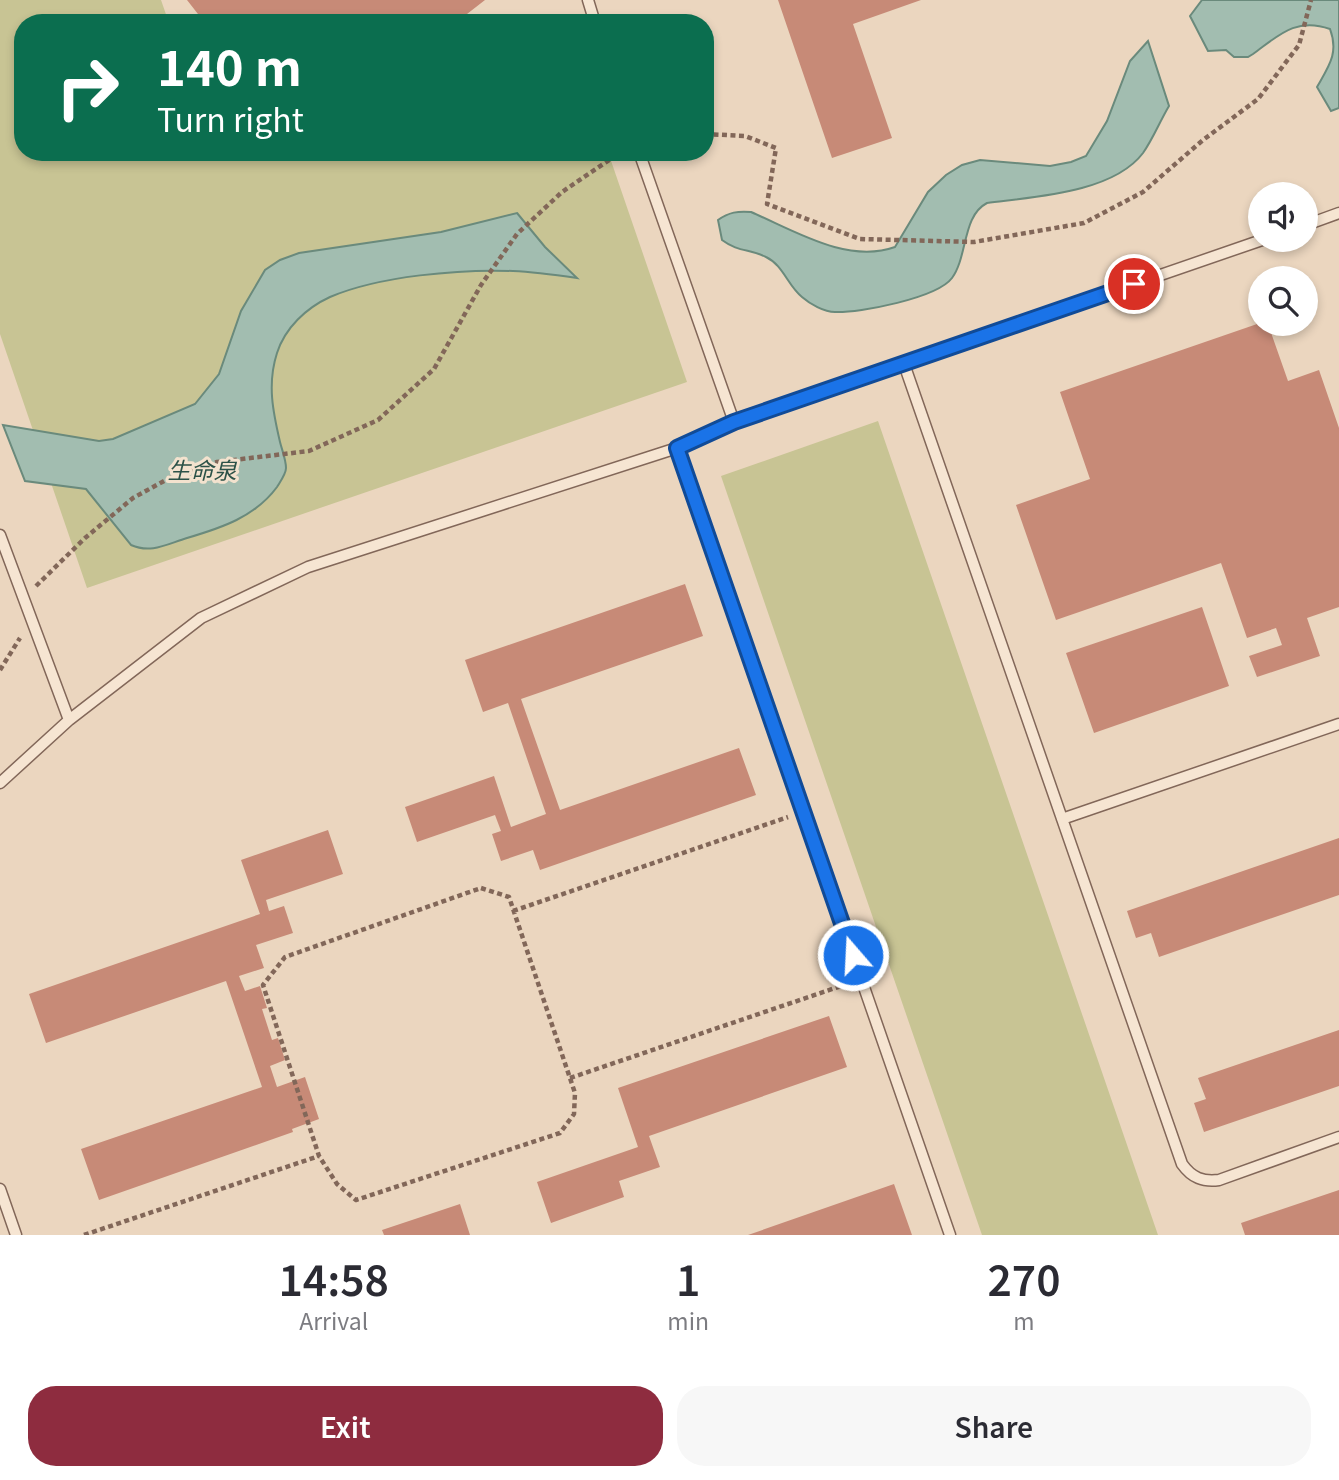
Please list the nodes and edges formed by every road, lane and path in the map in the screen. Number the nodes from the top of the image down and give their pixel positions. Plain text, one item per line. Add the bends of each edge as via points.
1 (1311, 0) edge
2 (714, 134) edge
3 (608, 161) edge
4 (642, 161) edge
5 (1339, 213) edge
6 (1318, 221) edge
7 (1248, 245) edge
8 (904, 364) junction
9 (734, 422) junction
10 (677, 448) junction
11 (0, 535) edge
12 (23, 598) junction
13 (69, 720) junction
14 (1339, 724) edge
15 (0, 783) edge
16 (803, 812) junction
17 (1062, 818) junction
18 (513, 911) junction
19 (861, 979) junction
20 (570, 1078) junction
21 (1339, 1137) edge
22 (319, 1156) junction
23 (0, 1189) edge
24 (16, 1235) edge
25 (84, 1235) edge
26 (950, 1235) edge

1 - 2 path via 1299,45 1258,99 1143,192 1084,223 974,242 860,239 767,204 776,149 745,136
3 - 12 path via 562,192 517,234 481,285 434,369 378,420 309,452 218,462 175,475 133,498
4 - 9 lane
5 - 6 lane
7 - 8 lane
8 - 9 lane
8 - 17 lane
9 - 10 lane
10 - 13 lane via 308,567 201,618
10 - 16 lane
11 - 12 lane
12 - 13 lane
13 - 15 lane
14 - 17 lane
16 - 18 path
16 - 19 lane
17 - 21 lane via 1182,1164 1189,1173 1219,1180
18 - 20 path
18 - 22 path via 509,897 481,888 285,957 263,985
19 - 20 path
19 - 26 lane
20 - 22 path via 575,1093 573,1114 560,1133 356,1200 337,1184
22 - 25 path
23 - 24 lane

